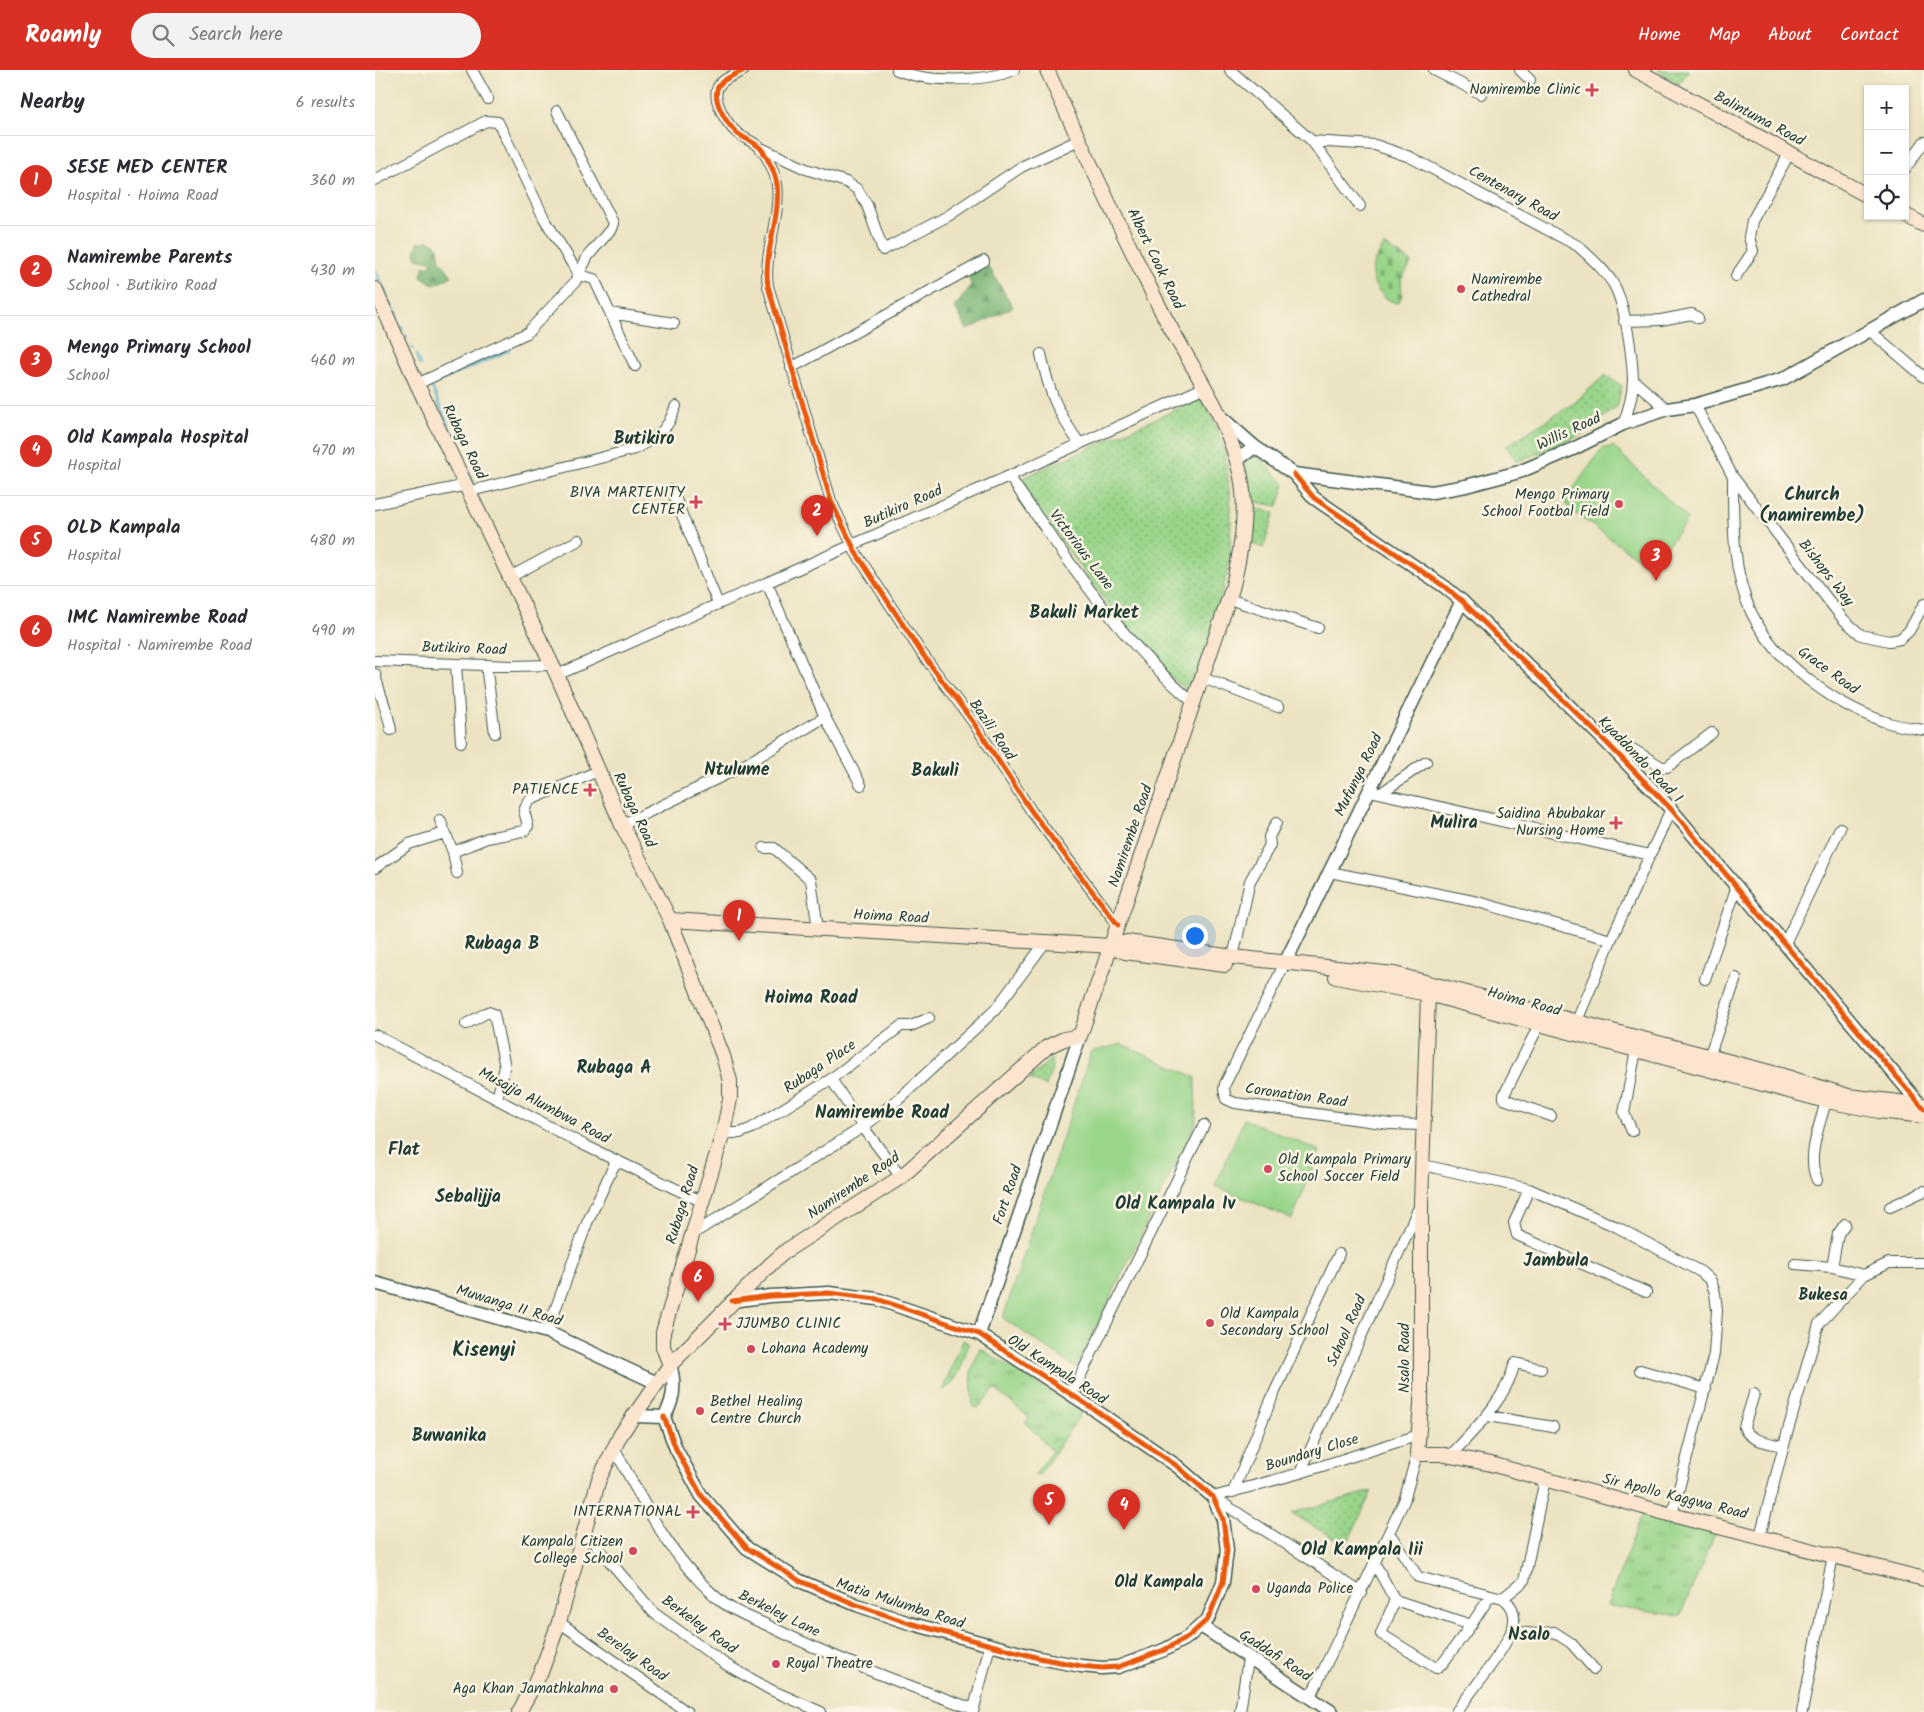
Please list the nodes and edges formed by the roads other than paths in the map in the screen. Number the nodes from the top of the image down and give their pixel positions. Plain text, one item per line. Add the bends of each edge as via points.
1 (473, 70) edge
2 (744, 70) edge
3 (897, 70) edge
4 (1014, 70) edge
5 (1047, 70) edge
6 (1231, 70) edge
7 (1434, 70) edge
8 (1521, 70) edge
9 (1636, 70) edge
10 (1530, 80) dead end
11 (1481, 94) dead end
12 (488, 99) dead end
13 (557, 111) dead end
14 (1079, 140) junction
15 (1312, 141) junction
16 (1924, 142) edge
17 (761, 148) junction
18 (1789, 154) junction
19 (1909, 163) edge
20 (375, 180) edge
21 (1864, 194) edge
22 (1360, 206) dead end
23 (1909, 217) edge
24 (1924, 225) edge
25 (984, 261) dead end
26 (579, 275) junction
27 (1736, 276) dead end
28 (375, 289) edge
29 (1924, 300) edge
30 (610, 313) junction
31 (1698, 318) dead end
32 (1624, 321) junction
33 (674, 323) dead end
34 (1869, 330) junction
35 (1041, 354) dead end
36 (635, 366) dead end
37 (791, 368) junction
38 (1924, 377) edge
39 (1633, 380) junction
40 (417, 384) junction
41 (1205, 387) junction
42 (1695, 405) junction
43 (676, 406) dead end
44 (1667, 409) junction
45 (1223, 420) junction
46 (1623, 424) junction
47 (1080, 444) junction
48 (1255, 447) junction
49 (1237, 460) junction
50 (1294, 474) junction
51 (1009, 476) junction
52 (1733, 477) junction
53 (469, 488) junction
54 (672, 490) dead end
55 (375, 504) edge
56 (579, 540) dead end
57 (852, 545) junction
58 (510, 577) junction
59 (767, 583) junction
60 (1229, 599) junction
61 (1462, 601) junction
62 (718, 604) junction
63 (1924, 604) edge
64 (1317, 628) dead end
65 (375, 661) edge
66 (456, 664) junction
67 (486, 665) junction
68 (554, 670) junction
69 (375, 674) edge
70 (1203, 678) junction
71 (1194, 703) junction
72 (1278, 707) dead end
73 (825, 717) junction
74 (391, 730) dead end
75 (1924, 730) edge
76 (495, 733) dead end
77 (1712, 733) dead end
78 (461, 742) dead end
79 (1608, 744) junction
80 (1426, 762) dead end
81 (598, 771) junction
82 (861, 785) dead end
83 (1375, 792) junction
84 (1671, 809) junction
85 (440, 820) dead end
86 (1276, 823) dead end
87 (622, 825) junction
88 (1840, 828) dead end
89 (445, 833) junction
90 (764, 848) dead end
91 (453, 852) junction
92 (1650, 855) junction
93 (375, 868) edge
94 (1330, 872) junction
95 (457, 873) dead end
96 (1737, 886) junction
97 (670, 920) junction
98 (1118, 925) junction
99 (819, 929) junction
100 (1047, 940) junction
101 (1611, 940) junction
102 (1785, 943) junction
103 (1111, 946) junction
104 (1233, 957) junction
105 (1283, 967) junction
106 (1737, 978) dead end
107 (1705, 979) dead end
108 (1428, 994) junction
109 (929, 1018) dead end
110 (1540, 1023) junction
111 (1576, 1023) junction
112 (466, 1024) dead end
113 (375, 1035) edge
114 (1080, 1036) junction
115 (1063, 1040) junction
116 (1636, 1050) junction
117 (1709, 1058) junction
118 (1069, 1065) junction
119 (831, 1079) junction
120 (497, 1099) junction
121 (1826, 1101) junction
122 (1923, 1109) edge
123 (1551, 1116) dead end
124 (1204, 1125) dead end
125 (1424, 1125) junction
126 (863, 1127) junction
127 (1632, 1131) dead end
128 (723, 1133) junction
129 (616, 1161) junction
130 (1423, 1165) junction
131 (901, 1176) junction
132 (1817, 1180) dead end
133 (1529, 1189) junction
134 (1924, 1191) edge
135 (701, 1201) junction
136 (1421, 1202) junction
137 (1890, 1207) dead end
138 (1845, 1224) dead end
139 (691, 1235) junction
140 (1339, 1254) dead end
141 (1924, 1263) edge
142 (1795, 1264) dead end
143 (1832, 1267) junction
144 (1863, 1275) junction
145 (375, 1283) edge
146 (1646, 1292) dead end
147 (732, 1301) junction
148 (547, 1332) junction
149 (979, 1334) junction
150 (670, 1365) junction
151 (1541, 1369) dead end
152 (1640, 1370) dead end
153 (657, 1383) junction
154 (1706, 1389) junction
155 (1071, 1394) junction
156 (1754, 1394) dead end
157 (633, 1416) junction
158 (1488, 1416) junction
159 (664, 1417) junction
160 (1553, 1427) dead end
161 (1419, 1434) junction
162 (1783, 1446) junction
163 (614, 1448) junction
164 (1417, 1454) junction
165 (1450, 1456) junction
166 (1300, 1474) junction
167 (1545, 1479) junction
168 (1233, 1492) junction
169 (1213, 1497) junction
170 (1672, 1515) junction
171 (583, 1530) junction
172 (1389, 1534) junction
173 (1760, 1536) junction
174 (1833, 1556) junction
175 (1375, 1564) junction
176 (1924, 1579) edge
177 (1362, 1593) junction
178 (1491, 1595) junction
179 (1503, 1598) junction
180 (1395, 1600) junction
181 (559, 1622) junction
182 (1201, 1626) junction
183 (1471, 1626) junction
184 (1512, 1631) junction
185 (991, 1645) junction
186 (1247, 1658) junction
187 (1594, 1669) dead end
188 (1310, 1698) junction
189 (973, 1710) edge
190 (519, 1712) edge
191 (687, 1712) edge
192 (821, 1712) edge
193 (1240, 1712) edge
194 (1332, 1712) edge
195 (1456, 1712) edge
196 (1802, 1712) edge

1 - 12 street
2 - 17 street via 722,82 716,97 730,126
3 - 4 street via 933,80 998,75
5 - 14 main road, Albert Cook Road
6 - 15 street
7 - 11 street
8 - 10 street
9 - 18 main road, Balintuma Road
13 - 26 street via 613,223 611,230 588,256
14 - 17 street via 1021,167 948,216 883,250 867,205 857,190 846,182 806,169
14 - 41 main road, Albert Cook Road via 1162,311
15 - 22 street
15 - 32 street, Centenary Road via 1375,145 1410,157 1578,246 1614,286
16 - 19 street
17 - 37 street, Bazili Road via 773,172 778,193 767,281
18 - 21 main road, Balintuma Road
18 - 27 street via 1756,212 1749,229 1753,251
20 - 26 street via 486,121 497,122 545,218
23 - 24 main road
25 - 37 street
26 - 30 street via 594,279
26 - 40 street via 527,333
28 - 40 main road, Rubaga Road
29 - 34 street, Willis Road
30 - 33 street
30 - 36 street
31 - 32 street via 1692,314 1661,320
32 - 39 street, Centenary Road
34 - 38 street
34 - 42 street, Willis Road via 1783,379
35 - 47 street via 1051,396
37 - 57 street, Bazili Road via 831,501
39 - 44 street
39 - 46 street, Centenary Road
40 - 53 main road, Rubaga Road
41 - 45 main road, Albert Cook Road
41 - 47 street, Butikiro Road
42 - 44 street, Willis Road
42 - 52 street, Bishops Way
43 - 53 street via 661,433 635,448
44 - 46 street, Willis Road
45 - 48 street, Willis Road
45 - 49 main road, Albert Cook Road
46 - 50 street, Willis Road via 1519,472 1432,492
47 - 51 street, Butikiro Road
48 - 49 street
48 - 50 street, Willis Road
49 - 60 main road, Namirembe Road via 1243,495 1242,538
50 - 61 street, Kyaddondo Road 1 via 1314,498
51 - 57 street, Butikiro Road
51 - 71 street, Victorious Lane via 1122,630
52 - 63 street, Bishops Way via 1843,619 1861,635 1889,641 1900,639 1914,624
52 - 75 street, Grace Road via 1733,524 1744,590 1751,612 1775,648 1790,665 1849,706 1885,722
53 - 55 street
53 - 58 main road, Rubaga Road
54 - 62 street
56 - 58 street
57 - 59 street, Butikiro Road
57 - 98 street, Bazili Road via 921,652 973,722 1032,812
58 - 68 main road, Rubaga Road
59 - 62 street, Butikiro Road
59 - 73 street
60 - 64 street
60 - 70 main road, Namirembe Road
61 - 79 street, Kyaddondo Road 1
61 - 83 street, Mufunya Road
62 - 68 street, Butikiro Road
65 - 66 street, Butikiro Road
66 - 67 street, Butikiro Road
66 - 78 street
67 - 68 street, Butikiro Road
67 - 76 street
68 - 81 main road, Rubaga Road
69 - 74 street
70 - 71 main road, Namirembe Road
70 - 72 street
71 - 98 main road, Namirembe Road
73 - 82 street
73 - 87 street via 741,767
77 - 79 street via 1667,767 1621,742
79 - 84 street, Kyaddondo Road 1
80 - 83 street
81 - 87 main road, Rubaga Road
81 - 91 street via 527,801 524,811 528,826 524,830 487,838
83 - 92 street
83 - 94 street, Mufunya Road
84 - 92 street
84 - 96 street, Kyaddondo Road 1
85 - 89 street
86 - 104 street via 1269,837 1270,845 1250,881
87 - 97 main road, Rubaga Road
88 - 102 street
89 - 91 street
89 - 93 street via 409,844
90 - 99 street via 773,848 811,880
91 - 95 street
92 - 101 street
94 - 101 street via 1478,902
94 - 105 street, Mufunya Road
96 - 102 street, Kyaddondo Road 1
96 - 107 street
97 - 99 main road, Hoima Road
97 - 128 main road, Rubaga Road via 730,1081 731,1099
98 - 103 main road, Namirembe Road
99 - 100 main road, Hoima Road
100 - 103 main road, Hoima Road
100 - 126 street via 995,1010 900,1098
101 - 111 street
102 - 122 street, Kyaddondo Road 1
103 - 104 main road, Hoima Road via 1127,942
103 - 105 main road, Hoima Road via 1125,952
103 - 114 main road, Namirembe Road
104 - 105 main road, Hoima Road
105 - 108 main road, Hoima Road
105 - 111 main road, Hoima Road via 1394,974
105 - 125 street, Coronation Road via 1225,1084 1226,1099 1235,1103 1353,1119
106 - 117 street
108 - 110 main road, Hoima Road
108 - 125 main road, Nsalo Road
109 - 119 street, Rubaga Place via 911,1026 901,1026
110 - 116 main road, Hoima Road
110 - 123 street via 1504,1099
111 - 117 main road, Hoima Road
112 - 120 street via 488,1012 494,1014 505,1067
113 - 120 street, Musajja Alumbwa Road
114 - 115 main road, Namirembe Road
114 - 118 street, Fort Road
115 - 118 street
115 - 131 main road, Namirembe Road via 1047,1048
116 - 121 main road, Hoima Road
116 - 127 street via 1624,1113
117 - 122 main road, Hoima Road via 1848,1096
118 - 149 street, Fort Road
119 - 126 street
119 - 128 street, Rubaga Place via 752,1128 740,1133
120 - 129 street, Musajja Alumbwa Road
121 - 122 main road, Hoima Road via 1879,1111
121 - 132 street via 1813,1160
124 - 155 street
125 - 130 main road, Nsalo Road
126 - 131 street
126 - 139 street
128 - 135 main road, Rubaga Road
129 - 135 street, Musajja Alumbwa Road
129 - 148 street via 587,1222
130 - 133 street
130 - 136 main road, Nsalo Road
131 - 147 main road, Namirembe Road via 787,1250
133 - 146 street via 1515,1223 1517,1235
133 - 154 street via 1617,1227 1701,1272 1711,1281 1717,1323
134 - 137 street
135 - 139 main road, Rubaga Road
136 - 161 main road, Nsalo Road
136 - 166 street, School Road
138 - 143 street via 1838,1234
139 - 150 main road, Rubaga Road via 663,1332 663,1347
140 - 168 street via 1271,1400
141 - 144 street via 1889,1263
142 - 143 street
143 - 144 street
144 - 162 street via 1819,1324
145 - 148 street, Muwanga II Road
147 - 149 street, Old Kampala Road via 848,1294 877,1299
147 - 150 main road, Namirembe Road
148 - 153 street, Muwanga II Road
149 - 155 street, Old Kampala Road
150 - 153 main road, Namirembe Road
150 - 159 street via 674,1388
151 - 158 street via 1515,1363 1500,1398
152 - 154 street
153 - 157 main road, Namirembe Road
154 - 170 street
155 - 169 street, Old Kampala Road via 1177,1466
156 - 162 street via 1745,1432 1751,1437
157 - 159 street
157 - 163 main road, Namirembe Road
158 - 160 street
158 - 165 street
159 - 185 street, Matia Mulumba Road via 676,1449 701,1496 739,1541 753,1552 810,1586 857,1605
161 - 164 main road, Nsalo Road
161 - 166 street, Boundary Close
162 - 173 street
163 - 171 main road, Namirembe Road via 599,1479
163 - 189 street, Berkeley Lane via 672,1550 724,1604 828,1655
164 - 165 main road, Sir Apollo Kaggwa Road
164 - 172 street, Nsalo Road via 1404,1501
165 - 167 main road, Sir Apollo Kaggwa Road
166 - 168 street, Boundary Close
167 - 170 main road, Sir Apollo Kaggwa Road
167 - 179 street via 1524,1581
168 - 169 street, Boundary Close
169 - 177 street
169 - 182 street, Old Kampala Road via 1223,1519 1226,1569 1213,1610
170 - 173 main road, Sir Apollo Kaggwa Road
171 - 181 main road, Namirembe Road
171 - 192 street, Berkeley Road via 654,1612 725,1664 771,1690
172 - 175 street, Nsalo Road
172 - 178 street via 1418,1577
173 - 174 main road, Sir Apollo Kaggwa Road
174 - 176 main road, Sir Apollo Kaggwa Road
174 - 196 street
175 - 177 street, Nsalo Road
175 - 180 street
177 - 188 street, Nsalo Road
178 - 179 street
178 - 183 street
179 - 184 street via 1514,1611
180 - 183 street
180 - 183 street via 1381,1634 1436,1668
181 - 190 main road, Namirembe Road via 541,1672
181 - 191 street, Berelay Road
182 - 185 street, Matia Mulumba Road via 1164,1650 1117,1667 1059,1663
182 - 186 street, Gaddafi Road
184 - 187 street via 1554,1632 1571,1643
184 - 195 street
185 - 189 street
186 - 188 street, Gaddafi Road
186 - 193 street
188 - 194 street, Gaddafi Road

